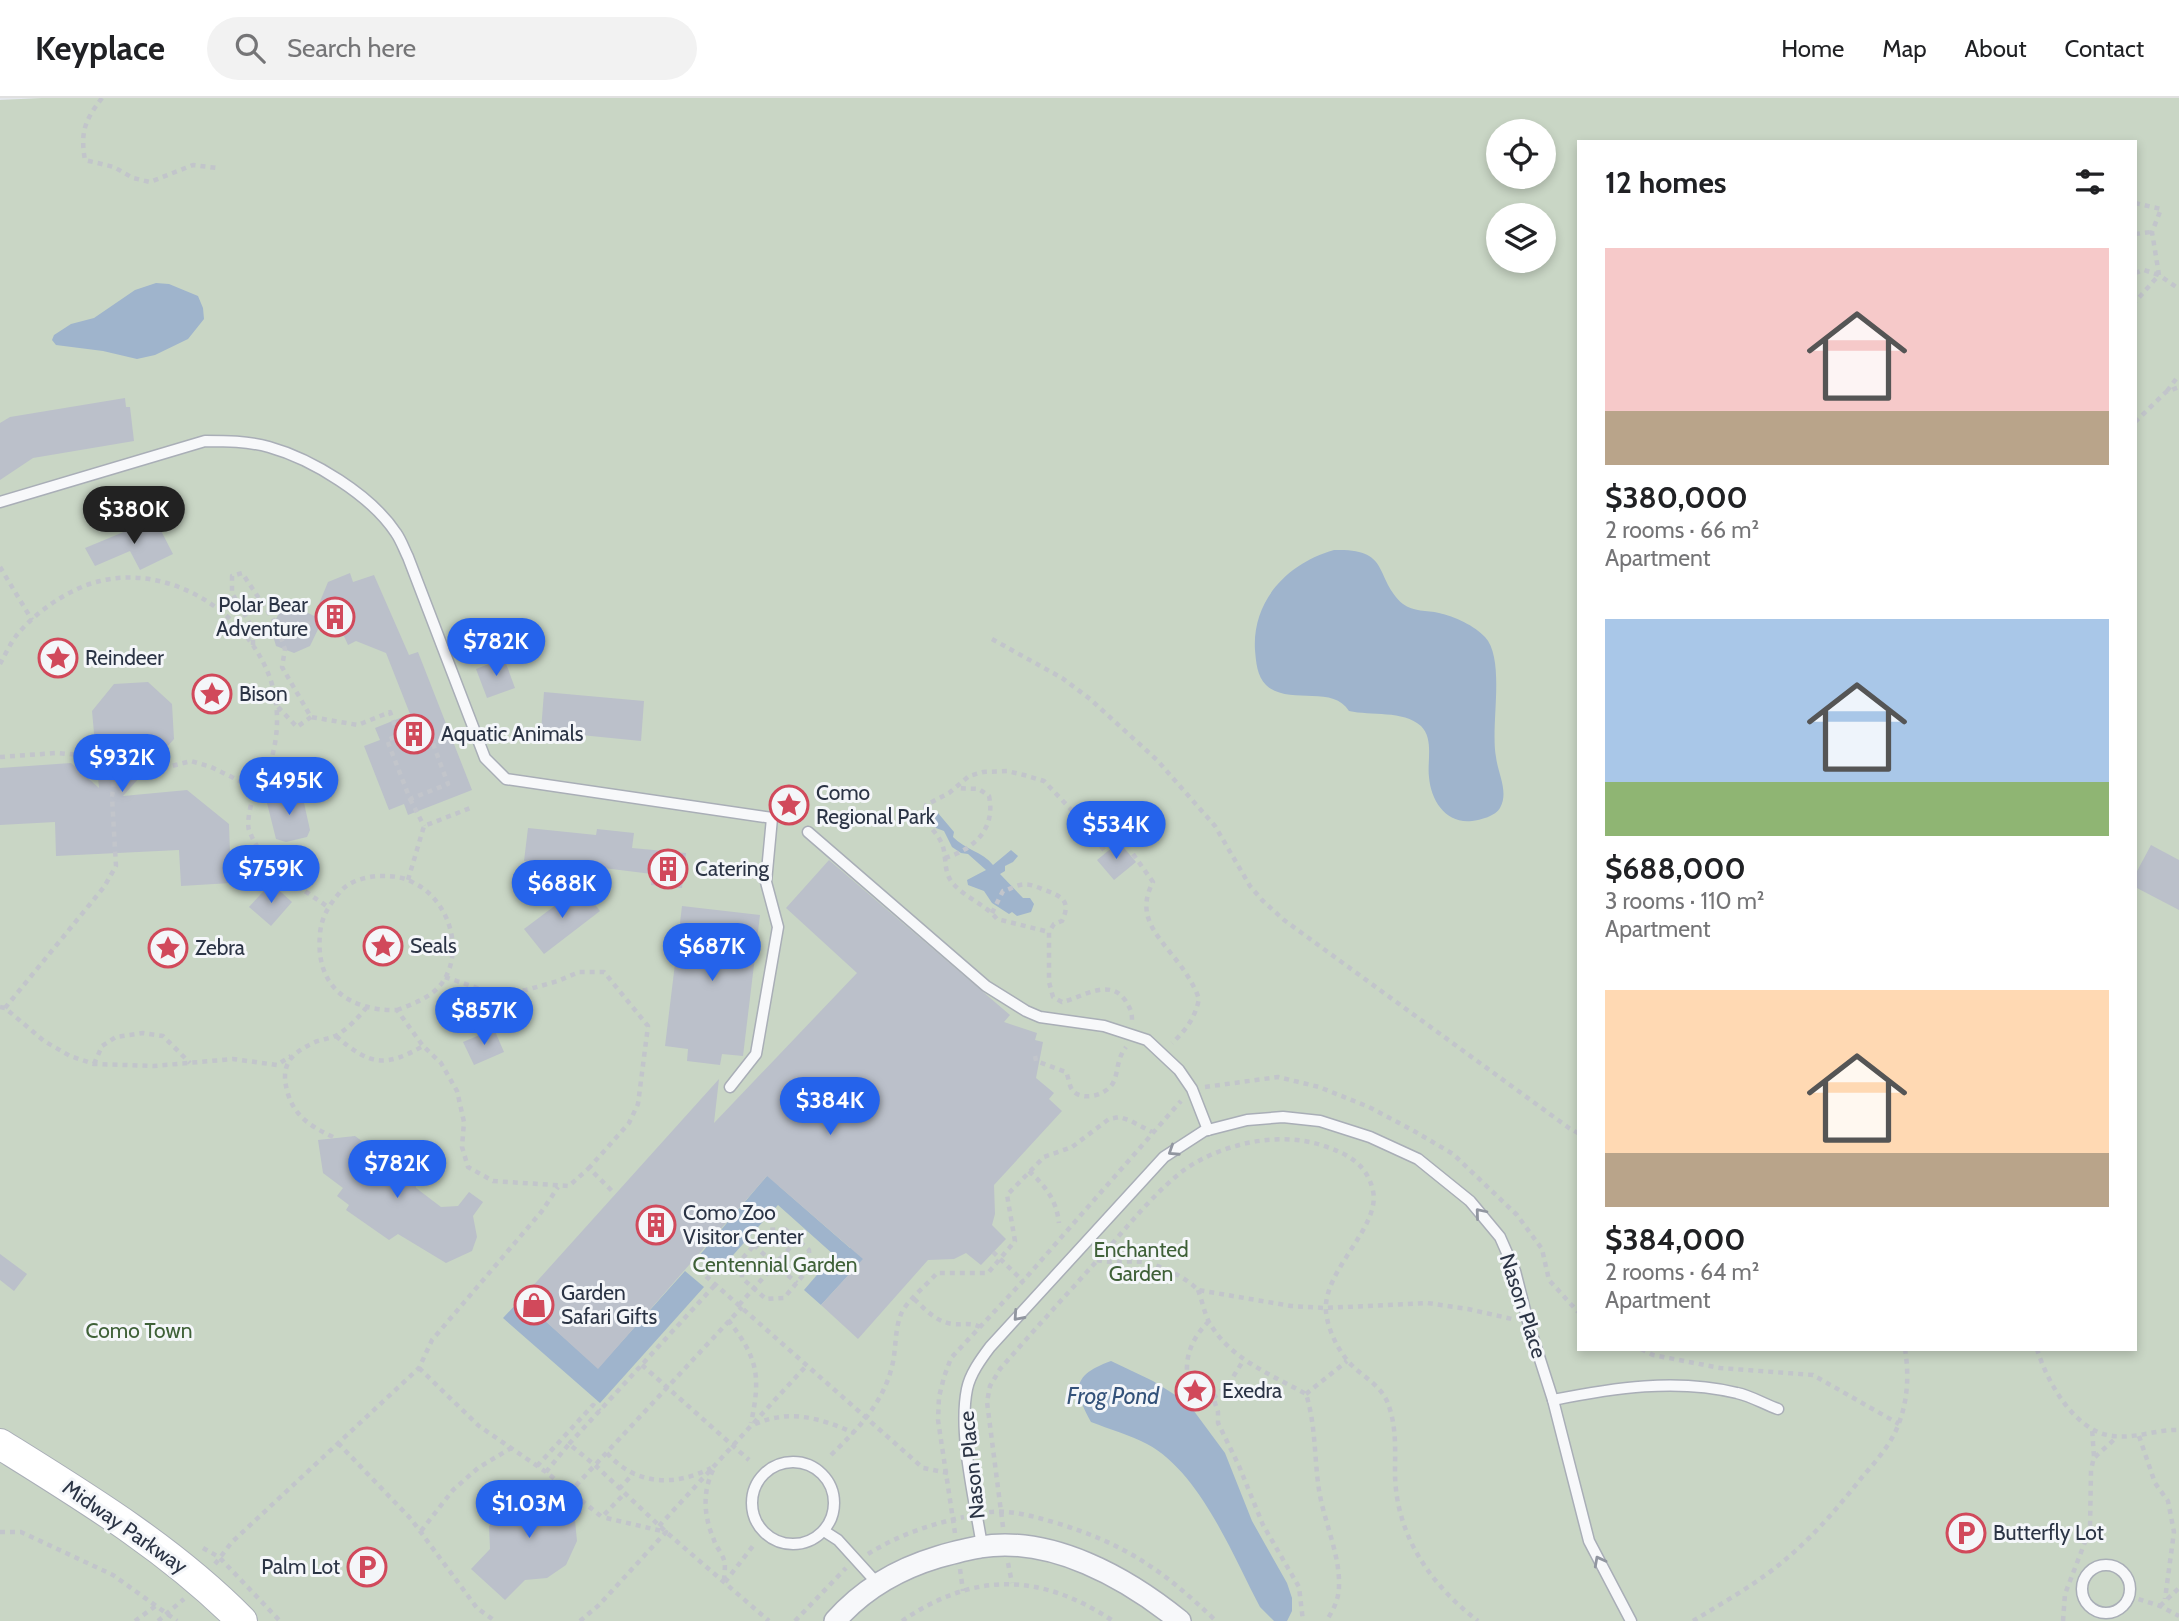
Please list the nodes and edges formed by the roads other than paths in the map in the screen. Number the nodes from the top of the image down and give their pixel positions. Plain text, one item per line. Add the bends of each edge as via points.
1 (0, 502) edge
2 (808, 832) dead end
3 (730, 1087) dead end
4 (1208, 1130) junction
5 (1553, 1400) junction
6 (1777, 1409) dead end
7 (0, 1444) edge
8 (824, 1531) junction
9 (982, 1546) junction
10 (877, 1583) junction
11 (2129, 1596) joint
12 (242, 1621) edge
13 (835, 1621) edge
14 (1180, 1621) edge
15 (1631, 1621) edge

1 - 3 lane via 205,441 237,441 300,458 353,490 396,533 485,758 506,779 772,818 766,882 778,928 756,1054
2 - 4 lane via 986,986 1026,1011 1104,1026 1147,1040 1192,1089
5 -> 4 lane, Nason Place via 1515,1271 1500,1237 1470,1201 1418,1159 1320,1121 1247,1119
4 -> 9 lane, Nason Place via 1164,1157 978,1364 967,1387 965,1413
5 - 6 lane via 1669,1385 1740,1393
15 -> 5 lane, Nason Place via 1589,1541
7 - 12 street, Midway Parkway via 146,1538
8 - 8 lane via 835,1505 833,1491 821,1473 803,1462 789,1462 764,1474 752,1497 757,1522 765,1532 788,1544 813,1539
8 - 10 lane
9 - 10 street via 922,1562
9 - 14 street via 1050,1551 1107,1570
10 - 13 street
11 - 11 lane via 2128,1578 2115,1566 2094,1568 2082,1589 2086,1601 2099,1612 2120,1609

